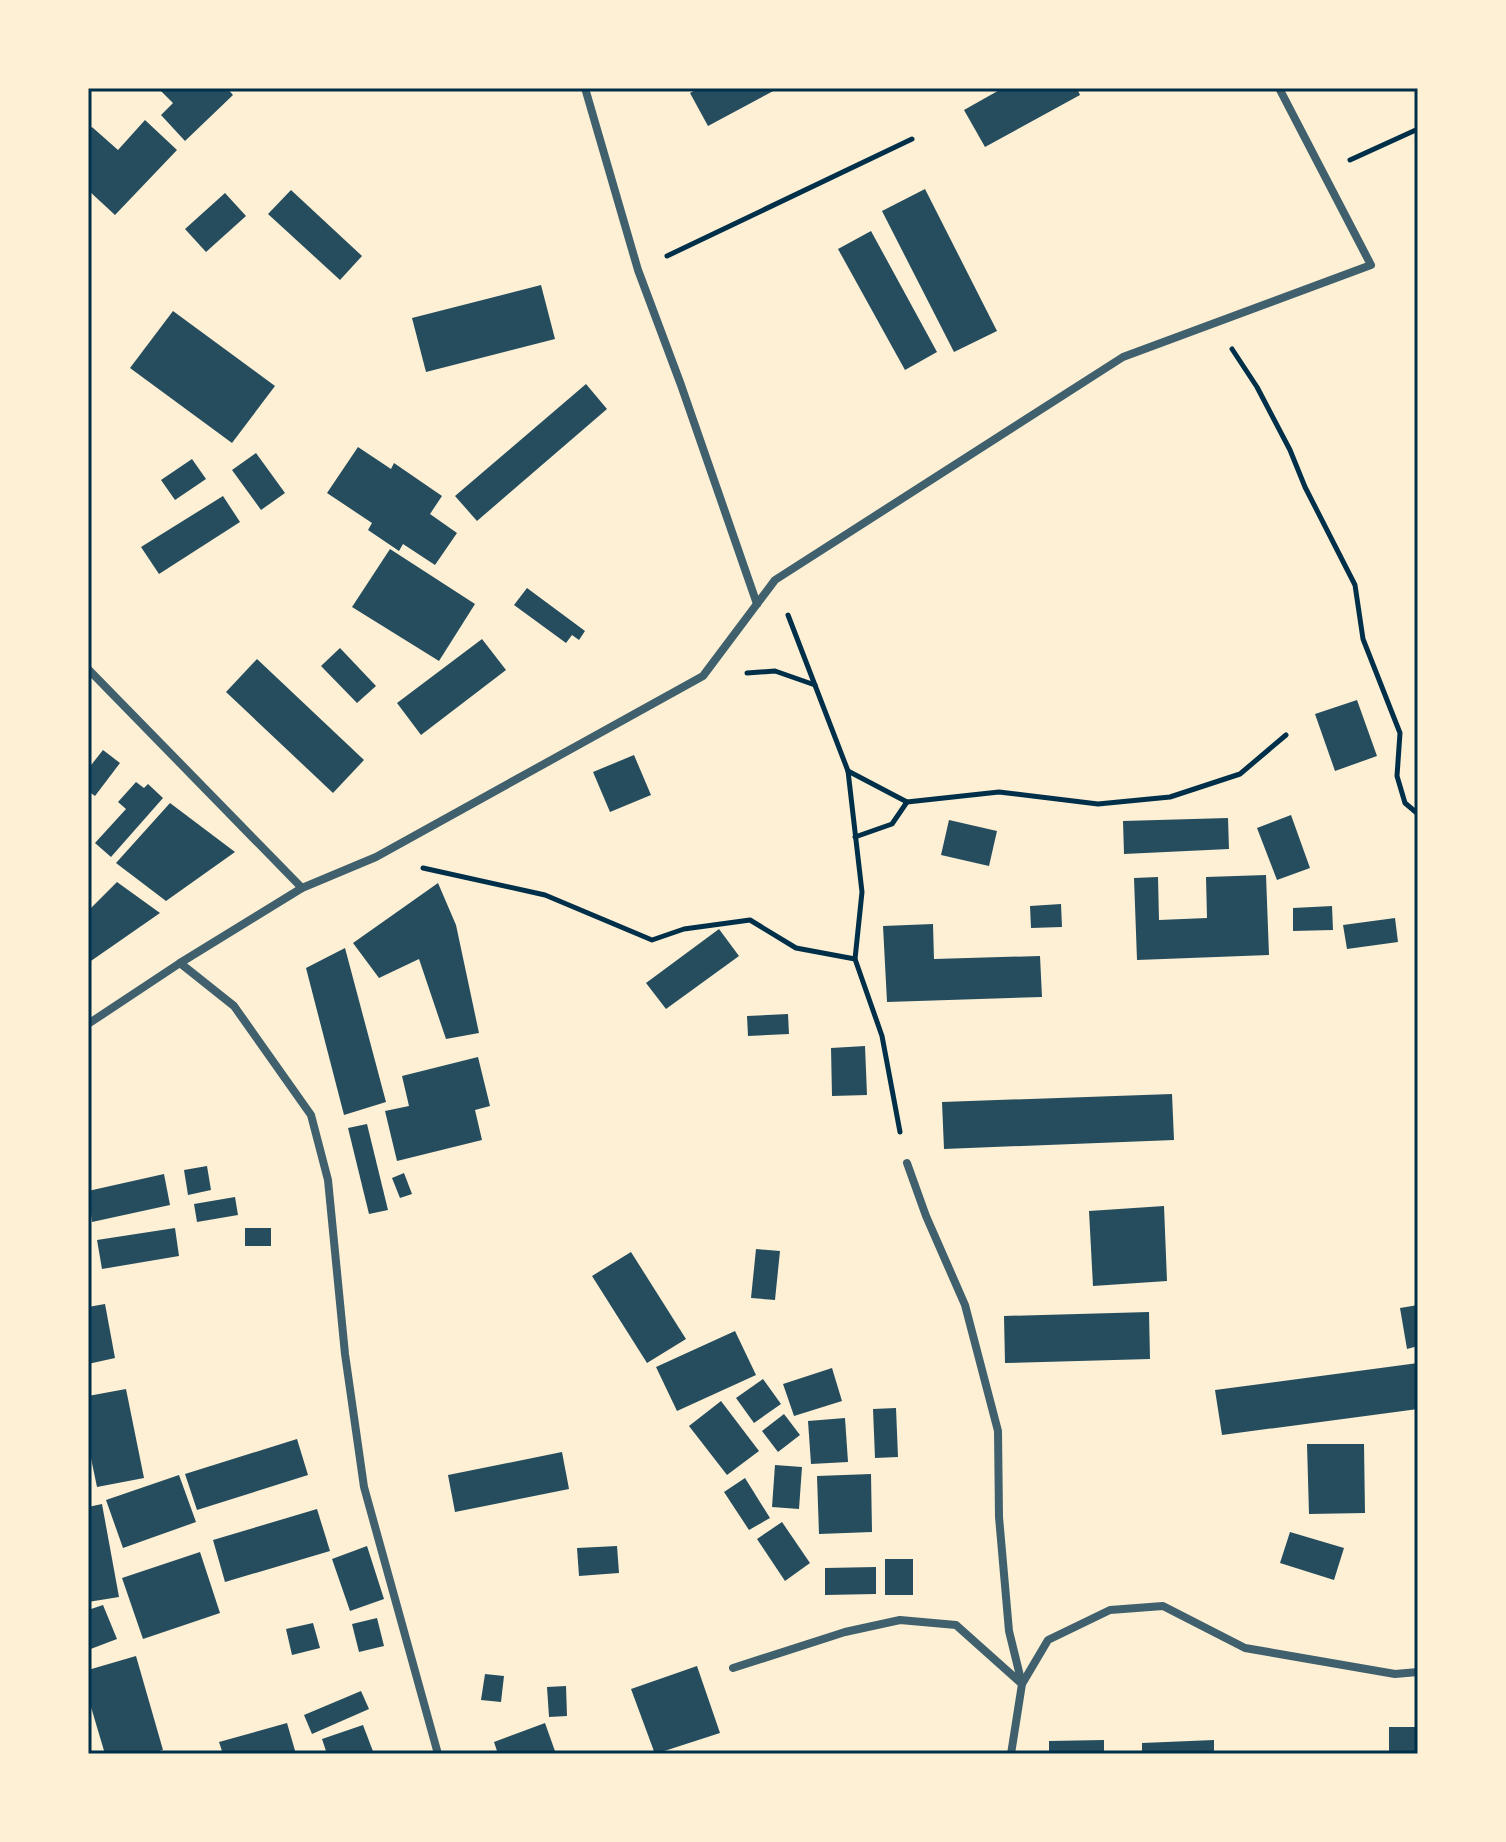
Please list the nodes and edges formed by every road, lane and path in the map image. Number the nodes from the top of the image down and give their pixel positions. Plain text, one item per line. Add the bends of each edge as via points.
1 (585, 88) edge
2 (1279, 88) edge
3 (1418, 129) edge
4 (912, 139) dead end
5 (1324, 173) junction
6 (638, 270) junction
7 (1217, 322) junction
8 (775, 580) junction
9 (757, 604) junction
10 (88, 669) edge
11 (703, 676) junction
12 (815, 685) junction
13 (1286, 735) dead end
14 (848, 771) junction
15 (907, 802) junction
16 (1418, 814) edge
17 (855, 837) junction
18 (376, 857) junction
19 (302, 888) junction
20 (855, 959) junction
21 (180, 963) junction
22 (88, 1024) edge
23 (907, 1163) joint
24 (733, 1668) dead end
25 (1418, 1672) edge
26 (1022, 1684) junction
27 (438, 1754) edge
28 (1011, 1754) edge

1 - 6 street
2 - 5 street
3 - 5 path
4 - 6 path
5 - 7 street via 1371,265
6 - 9 street
7 - 8 street via 1123,357
7 - 16 path via 1270,412 1355,585 1363,639 1400,733 1397,776 1405,803
8 - 9 street
8 - 12 path
9 - 11 street
10 - 19 street
11 - 12 path via 775,671
11 - 18 street
12 - 14 path
13 - 15 path via 1240,774 1170,797 1098,804 999,792
14 - 15 path
14 - 17 path
15 - 17 path via 892,824
17 - 20 path via 862,892
18 - 19 street
18 - 20 path via 545,895 652,940 684,929 750,920 796,948
19 - 21 street
20 - 23 path via 882,1036
21 - 22 street
21 - 27 street via 234,1006 311,1115 328,1180 364,1487
23 - 26 street via 965,1305 998,1431 1009,1631
24 - 26 street via 900,1620 956,1625
25 - 26 street via 1395,1674 1245,1648 1163,1606 1110,1610 1048,1640
26 - 28 street

